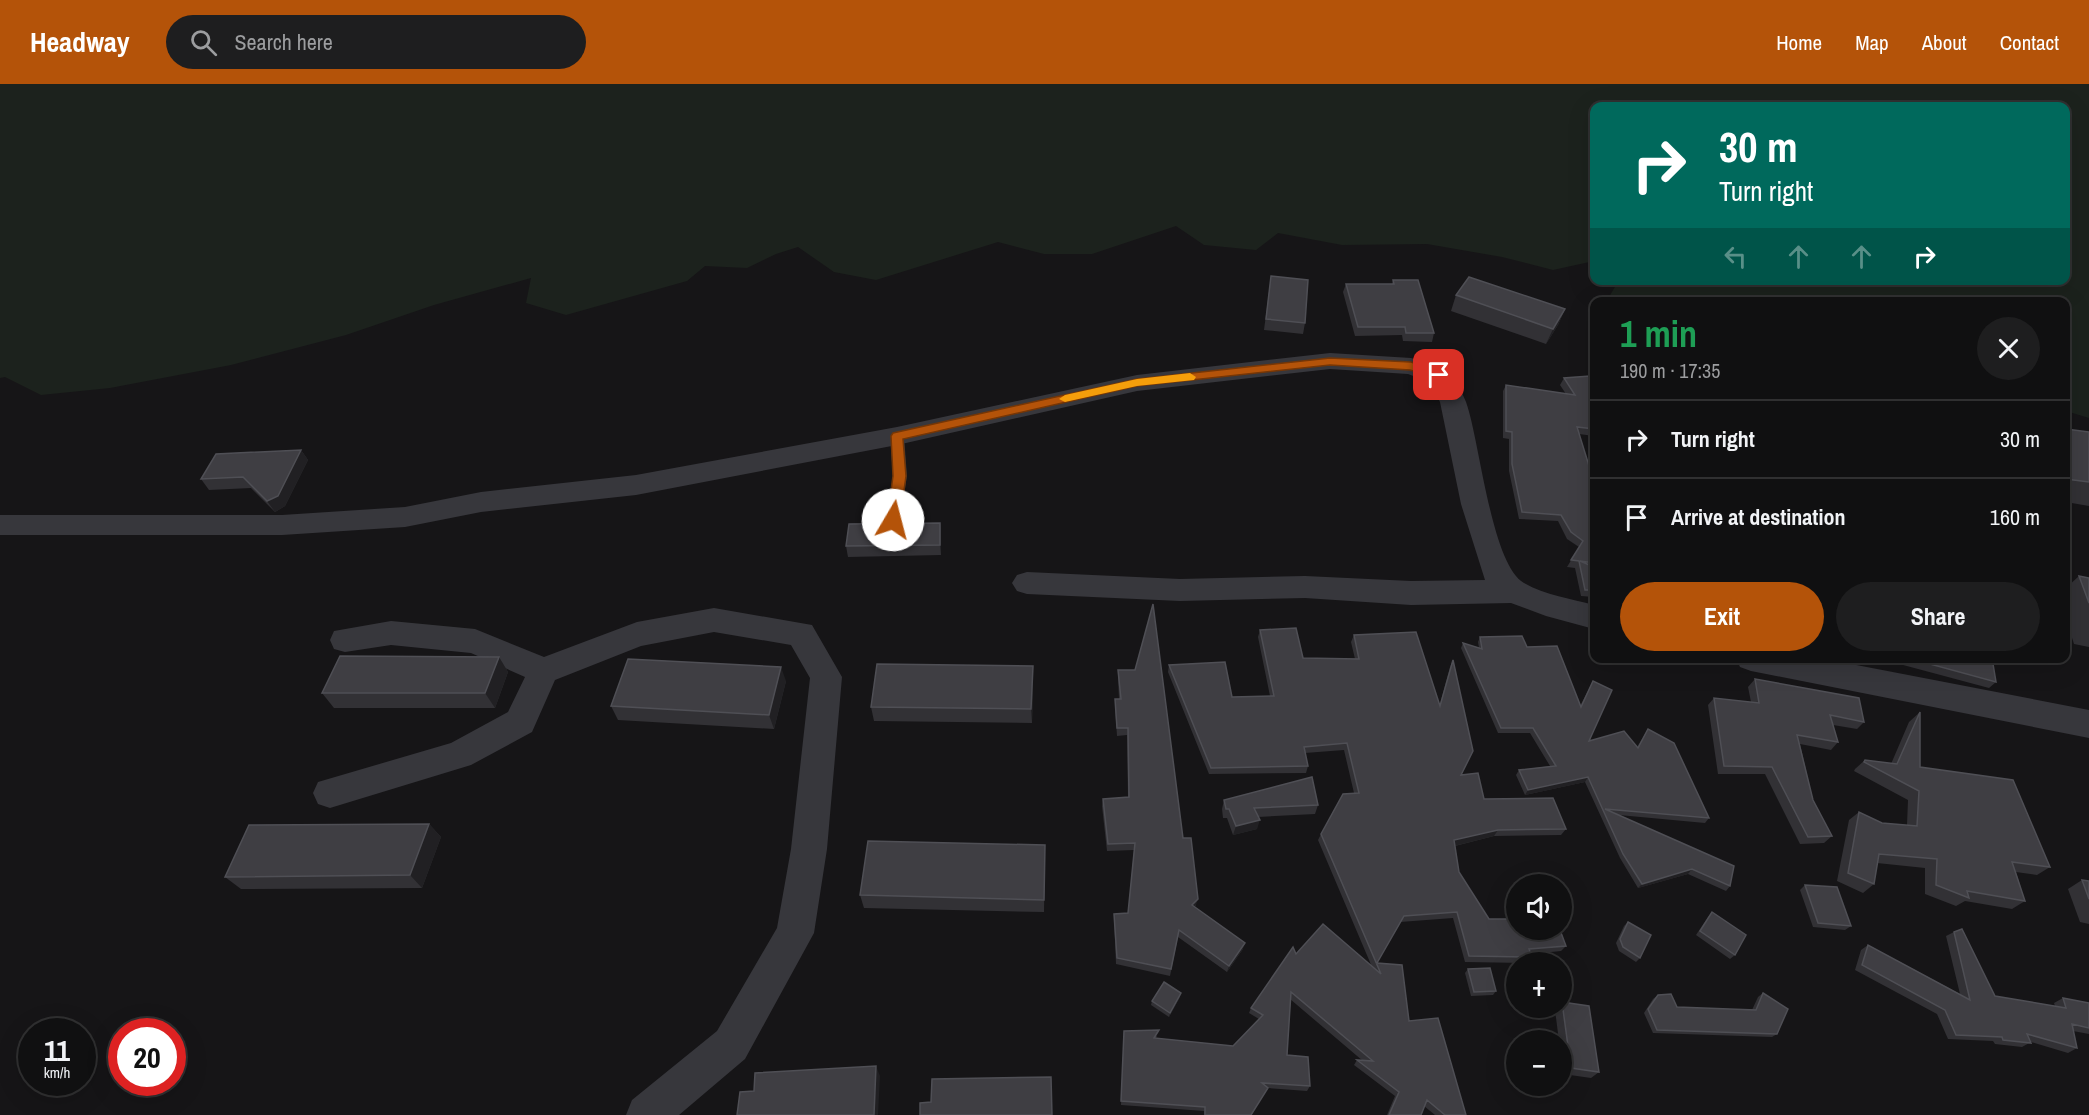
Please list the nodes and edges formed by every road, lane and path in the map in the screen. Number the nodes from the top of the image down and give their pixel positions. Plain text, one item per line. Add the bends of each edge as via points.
1 (897, 436) junction
2 (893, 520) dead end
3 (0, 525) edge
4 (1027, 583) dead end
5 (1513, 591) junction
6 (1590, 616) edge
7 (345, 640) dead end
8 (1777, 663) edge
9 (543, 671) junction
10 (2089, 724) edge
11 (330, 793) dead end
12 (647, 1115) edge

1 - 2 lane via 900,476
1 - 3 street via 636,485 481,502 405,517 282,525
1 - 5 street via 1137,383 1330,361 1411,366 1439,375 1453,402 1475,504 1496,574
4 - 5 street via 1180,590 1305,587 1411,593
5 - 6 street
7 - 9 street via 391,633 475,641
8 - 10 street
9 - 11 street via 520,722 459,755
9 - 12 street via 637,634 714,620 801,634 826,677 809,849 795,933 731,1045

